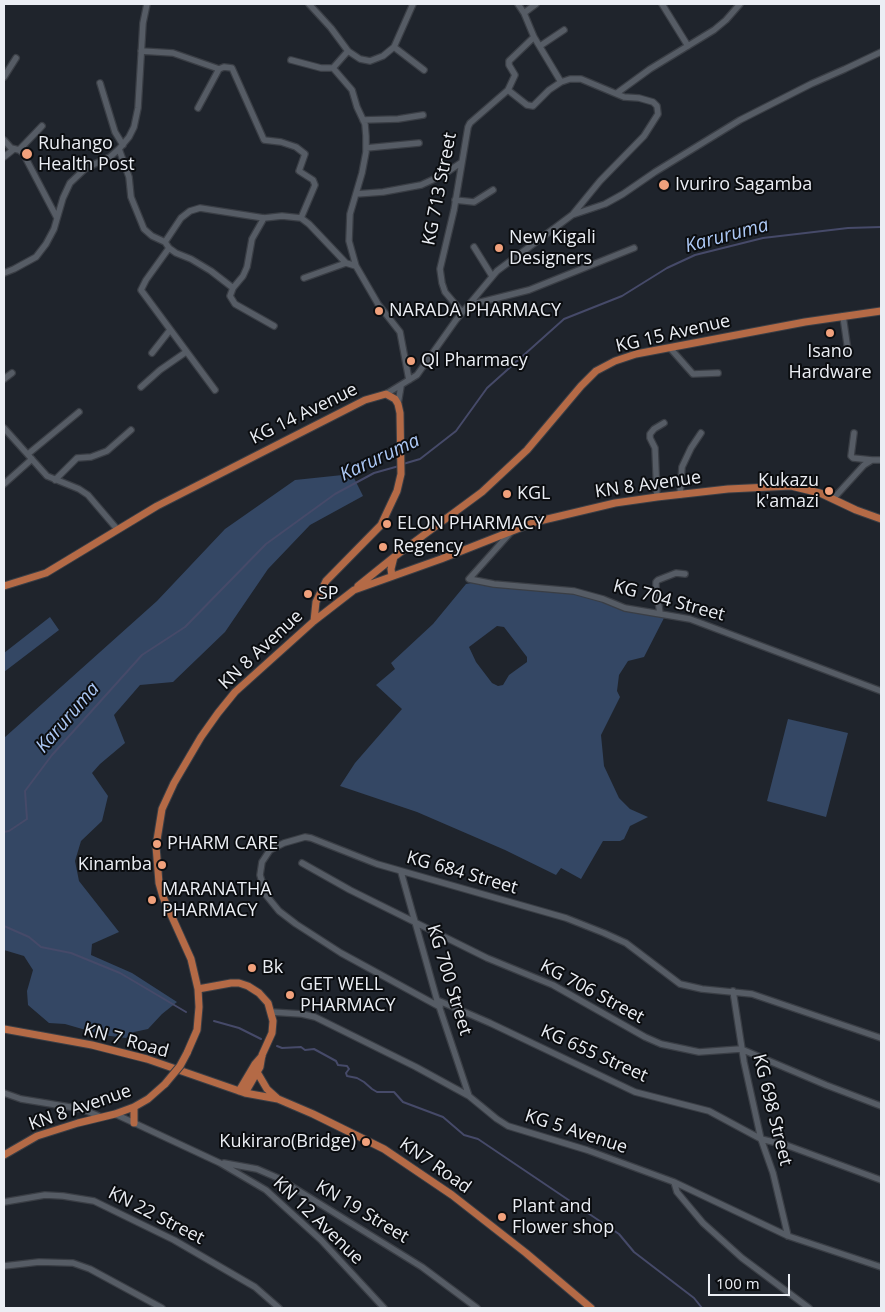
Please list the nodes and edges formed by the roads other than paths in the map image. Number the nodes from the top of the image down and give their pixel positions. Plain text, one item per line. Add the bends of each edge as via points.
1 (147, 4) edge
2 (309, 4) edge
3 (413, 4) edge
4 (518, 4) edge
5 (536, 4) edge
6 (662, 4) edge
7 (740, 4) edge
8 (524, 13) junction
9 (564, 30) dead end
10 (534, 37) junction
11 (540, 46) junction
12 (688, 46) junction
13 (394, 47) junction
14 (141, 51) junction
15 (348, 51) junction
16 (881, 52) edge
17 (16, 58) dead end
18 (291, 60) dead end
19 (333, 68) junction
20 (218, 69) junction
21 (424, 70) dead end
22 (4, 77) edge
23 (561, 82) junction
24 (100, 83) dead end
25 (508, 90) junction
26 (617, 94) junction
27 (198, 108) dead end
28 (423, 115) dead end
29 (363, 120) junction
30 (42, 126) dead end
31 (4, 140) edge
32 (419, 143) dead end
33 (121, 147) junction
34 (366, 148) junction
35 (17, 150) junction
36 (4, 157) edge
37 (462, 162) junction
38 (493, 190) dead end
39 (356, 194) junction
40 (455, 200) junction
41 (572, 215) junction
42 (264, 218) junction
43 (301, 218) junction
44 (58, 220) junction
45 (167, 245) junction
46 (474, 247) dead end
47 (634, 248) dead end
48 (346, 263) junction
49 (356, 266) junction
50 (4, 273) edge
51 (492, 276) junction
52 (304, 278) dead end
53 (233, 288) junction
54 (469, 305) junction
55 (881, 311) edge
56 (462, 312) junction
57 (843, 316) junction
58 (274, 326) dead end
59 (170, 330) junction
60 (670, 348) junction
61 (848, 351) dead end
62 (186, 352) junction
63 (152, 353) dead end
64 (12, 373) dead end
65 (718, 373) dead end
66 (4, 379) edge
67 (409, 380) junction
68 (401, 386) junction
69 (141, 388) dead end
70 (215, 390) dead end
71 (386, 394) junction
72 (398, 404) junction
73 (78, 412) dead end
74 (664, 423) dead end
75 (4, 428) edge
76 (132, 430) dead end
77 (701, 433) dead end
78 (854, 433) dead end
79 (30, 456) junction
80 (872, 460) junction
81 (881, 460) edge
82 (55, 480) junction
83 (4, 484) edge
84 (680, 495) junction
85 (657, 498) junction
86 (833, 499) junction
87 (881, 519) edge
88 (117, 529) junction
89 (511, 532) junction
90 (394, 559) junction
91 (383, 566) junction
92 (404, 571) junction
93 (685, 574) dead end
94 (392, 576) junction
95 (382, 580) junction
96 (4, 586) edge
97 (354, 590) junction
98 (660, 613) junction
99 (314, 621) junction
100 (881, 691) edge
101 (302, 863) dead end
102 (401, 872) junction
103 (416, 921) junction
104 (198, 989) junction
105 (733, 991) junction
106 (437, 1000) junction
107 (440, 1007) junction
108 (271, 1012) junction
109 (4, 1029) edge
110 (881, 1038) edge
111 (741, 1049) junction
112 (262, 1056) junction
113 (257, 1072) junction
114 (246, 1079) junction
115 (224, 1086) junction
116 (242, 1092) junction
117 (4, 1093) edge
118 (469, 1096) junction
119 (278, 1099) junction
120 (881, 1106) edge
121 (134, 1107) junction
122 (115, 1114) junction
123 (101, 1117) junction
124 (134, 1124) junction
125 (762, 1139) junction
126 (4, 1155) edge
127 (220, 1163) junction
128 (881, 1180) edge
129 (674, 1182) junction
130 (4, 1202) edge
131 (788, 1236) junction
132 (4, 1266) edge
133 (881, 1267) edge
134 (162, 1308) edge
135 (279, 1308) edge
136 (384, 1308) edge
137 (478, 1308) edge
138 (591, 1308) edge
139 (809, 1308) edge

1 - 14 street
2 - 15 street
3 - 13 street
4 - 8 street
5 - 8 street
6 - 12 street
7 - 12 street via 720,26
8 - 10 street
9 - 11 street
10 - 11 street
10 - 25 street via 509,61 515,75
11 - 23 street
12 - 26 street
13 - 15 street via 370,61
13 - 21 street
14 - 20 street via 173,53
14 - 33 street via 138,108 134,127
15 - 19 street
16 - 41 street via 740,120 605,204
17 - 22 street
18 - 19 street
19 - 29 street via 352,90
20 - 27 street
20 - 43 street via 232,68 264,140 296,147 305,154 299,171 315,184
23 - 25 street via 533,106
23 - 26 street via 581,80
24 - 33 street
25 - 37 street, KG 713 Street via 468,125
26 - 41 street via 653,102 658,114 644,136
28 - 29 street
29 - 34 street
30 - 35 street
31 - 35 street
32 - 34 street
33 - 44 street via 86,168 70,183
33 - 45 street via 130,196 141,224
34 - 39 street
35 - 36 street
35 - 44 street via 23,153
37 - 39 street via 421,185
37 - 40 street, KG 713 Street
38 - 40 street via 474,202
39 - 49 street via 348,222
40 - 56 street, KG 713 Street via 440,277 445,292
41 - 51 street
42 - 43 street
42 - 45 street via 200,208 181,218
42 - 53 street via 252,239 247,267
43 - 48 street
44 - 50 street via 36,256
45 - 53 street via 176,253 211,270
45 - 59 street via 141,289
46 - 51 street
47 - 54 street via 529,290
48 - 49 street
48 - 52 street
49 - 67 street via 378,304 400,332
51 - 54 street
53 - 58 street via 230,296 236,304
54 - 56 street
55 - 57 main road, KG 15 Avenue
56 - 67 street via 424,366
57 - 60 main road, KG 15 Avenue
57 - 61 street
59 - 62 street
59 - 63 street
60 - 65 street via 693,374
60 - 90 main road, KG 15 Avenue via 636,354 596,371 509,468
62 - 69 street
62 - 70 street
64 - 66 street
67 - 68 street
68 - 71 street
68 - 72 street
71 - 72 main road, KG 14 Avenue
71 - 88 main road, KG 14 Avenue via 365,400 291,436
72 - 99 main road via 402,435 401,474 393,503 381,525 326,581 316,602
73 - 79 street
74 - 85 street via 650,434 655,448
75 - 79 street
76 - 82 street via 107,451 77,458
77 - 84 street via 682,467
78 - 80 street via 851,456
79 - 82 street via 47,476
79 - 83 street
80 - 81 street
80 - 86 street
82 - 88 street via 88,495
84 - 85 main road, KN 8 Avenue
84 - 86 main road, KN 8 Avenue via 791,486
85 - 89 main road, KN 8 Avenue via 578,511
86 - 87 main road, KN 8 Avenue
88 - 96 main road, KG 14 Avenue via 46,573
89 - 92 main road, KN 8 Avenue
89 - 98 street, KG 704 Street via 470,579 574,592 625,608
90 - 91 main road, KG 15 Avenue
90 - 92 main road
90 - 94 main road
91 - 95 main road
91 - 97 main road, KG 15 Avenue
92 - 94 main road, KN 8 Avenue
93 - 98 street via 656,582
94 - 95 main road, KN 8 Avenue
95 - 97 main road, KN 8 Avenue
97 - 99 main road, KN 8 Avenue
98 - 100 street, KG 704 Street via 727,632
99 - 104 main road, KN 8 Avenue via 235,692 218,713 178,775 162,809 156,846 159,883 191,959
101 - 103 street, KG 706 Street
102 - 103 street, KG 700 Street
102 - 105 street, KG 684 Street via 566,918 626,943 680,984
102 - 107 street, KG 684 Street via 304,837 270,850 262,862 260,875 270,901 296,924 340,953
103 - 106 street, KG 700 Street
103 - 111 street, KG 706 Street via 487,958 553,985 661,1044 699,1052
104 - 108 main road via 231,983 248,986 268,1003
104 - 121 main road, KN 8 Avenue, bridge via 197,1030 180,1066 165,1084
105 - 110 street, KG 684 Street via 759,996
105 - 111 street, KG 698 Street
106 - 107 street, KG 700 Street
106 - 125 street, KG 655 Street via 635,1092 709,1111
107 - 118 street, KG 700 Street
108 - 112 main road via 272,1033
108 - 118 street, KG 5 Avenue via 315,1017
109 - 115 main road, KN 7 Road via 147,1059
111 - 120 street, KG 706 Street
111 - 125 street, KG 698 Street
112 - 113 main road
112 - 114 main road
113 - 116 main road
113 - 119 main road via 267,1089
114 - 115 main road
114 - 116 main road
115 - 116 main road, KN 7 Road
116 - 119 main road, KN7 Road
117 - 123 street via 82,1109
118 - 129 street, KG 5 Avenue via 508,1126 587,1150
119 - 138 main road, KN7 Road via 384,1148 452,1195
121 - 122 main road, KN 8 Avenue
121 - 124 main road
122 - 123 main road, KN 8 Avenue
122 - 124 street, KN 12 Avenue
123 - 126 main road, KN 8 Avenue via 37,1136
124 - 127 street, KN 12 Avenue
125 - 128 street, KG 655 Street
125 - 131 street, KG 698 Street
127 - 136 street, KN 12 Avenue via 266,1190 321,1240
127 - 137 street, KN 19 Street via 257,1169 278,1178 422,1267
129 - 131 street, KG 5 Avenue
129 - 139 street via 676,1192 703,1223 742,1258
130 - 135 street, KN 22 Street via 45,1195 94,1201 174,1240 255,1287
131 - 133 street, KG 5 Avenue
132 - 134 street via 73,1262

